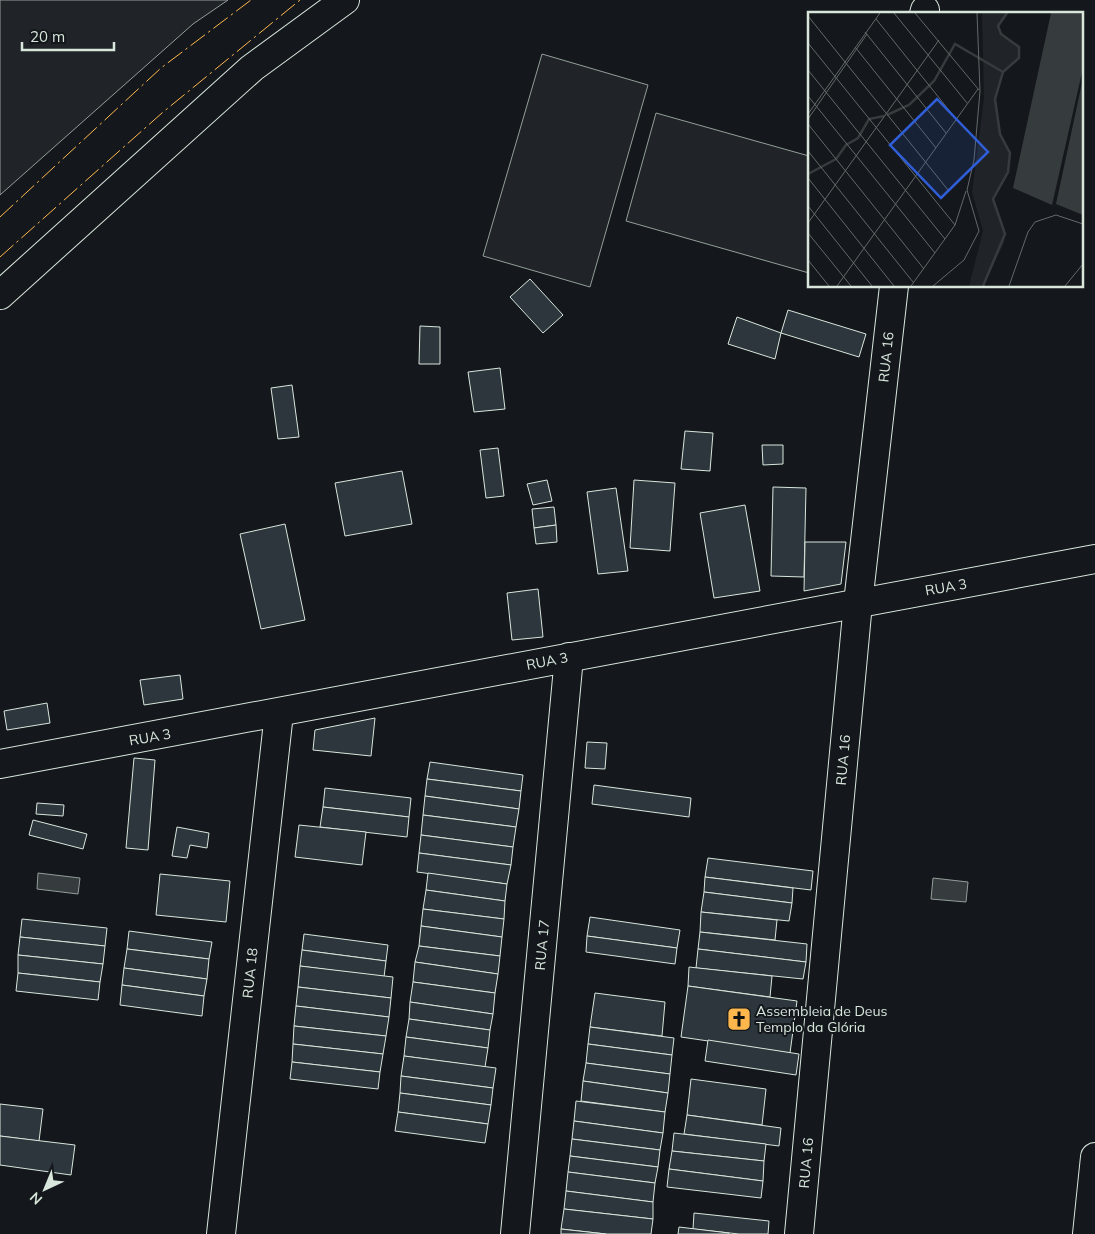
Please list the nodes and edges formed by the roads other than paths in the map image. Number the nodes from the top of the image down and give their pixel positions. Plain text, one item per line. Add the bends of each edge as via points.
1 (345, 0) edge
2 (894, 288) edge
3 (0, 295) edge
4 (1095, 559) edge
5 (858, 603) junction
6 (569, 657) junction
7 (279, 713) junction
8 (0, 764) edge
9 (1095, 1157) edge
10 (222, 1234) edge
11 (515, 1234) edge
12 (799, 1234) edge
13 (1087, 1234) edge

1 - 3 street via 252,68
2 - 5 street, RUA 16
4 - 5 street, RUA 3
5 - 6 street, RUA 3
5 - 12 street, RUA 16
6 - 7 street, RUA 3
6 - 11 street, RUA 17
7 - 8 street, RUA 3
7 - 10 street, RUA 18
9 - 13 street

